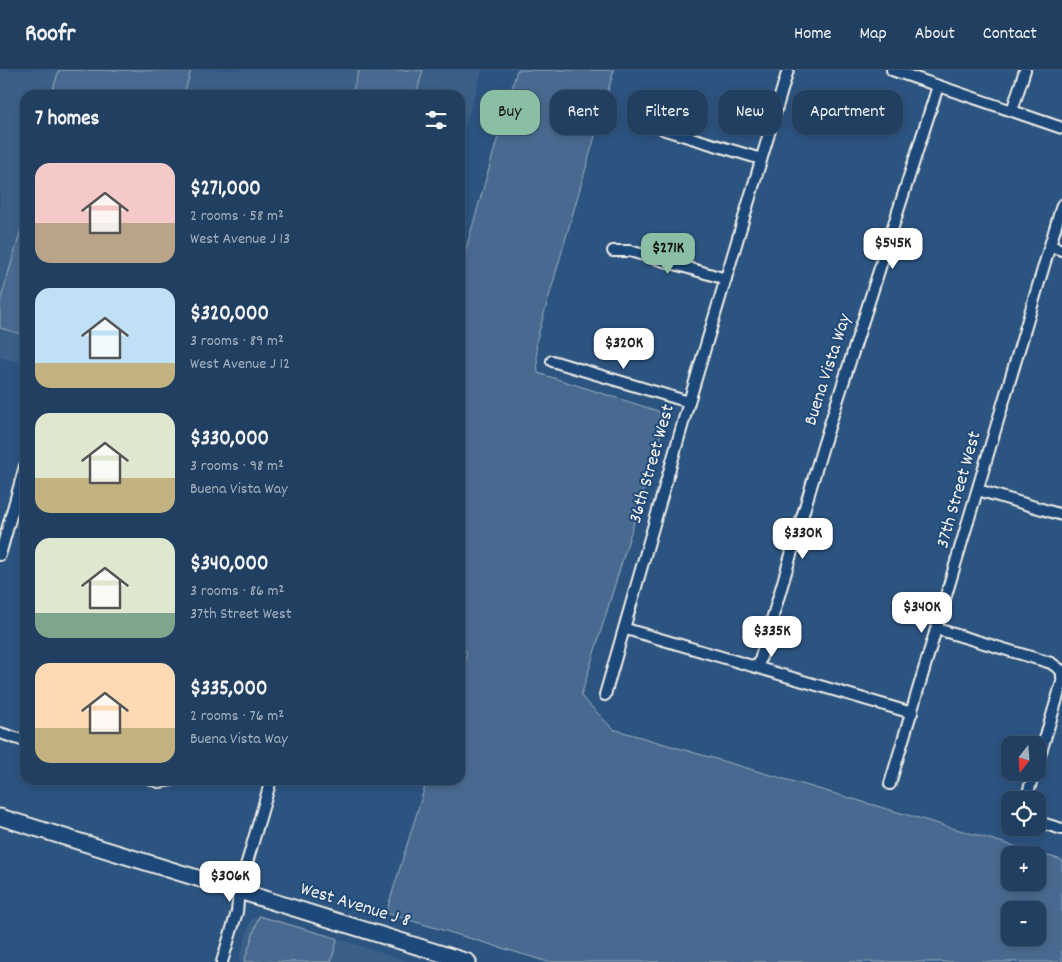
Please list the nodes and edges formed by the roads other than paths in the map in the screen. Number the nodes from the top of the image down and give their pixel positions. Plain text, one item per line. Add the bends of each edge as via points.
1 (788, 70) edge
2 (892, 70) edge
3 (1025, 70) edge
4 (938, 86) junction
5 (1012, 111) junction
6 (1062, 128) edge
7 (682, 135) edge
8 (761, 159) junction
9 (1062, 205) edge
10 (1050, 246) junction
11 (1062, 250) edge
12 (613, 251) dead end
13 (726, 280) junction
14 (552, 361) dead end
15 (689, 402) junction
16 (20, 484) edge
17 (978, 490) junction
18 (1062, 515) edge
19 (0, 555) edge
20 (626, 629) junction
21 (937, 629) junction
22 (758, 667) junction
23 (1062, 671) edge
24 (1062, 680) edge
25 (605, 695) dead end
26 (912, 714) junction
27 (0, 733) edge
28 (1046, 736) edge
29 (20, 739) edge
30 (890, 784) dead end
31 (270, 785) edge
32 (0, 817) edge
33 (1046, 824) edge
34 (1062, 829) edge
35 (239, 890) junction
36 (222, 962) edge
37 (468, 962) edge

1 - 8 street, 36th Street West
2 - 4 street
3 - 5 street
4 - 5 street
4 - 22 street, Buena Vista Way via 823,446
5 - 6 street
7 - 8 street
8 - 13 street, 36th Street West
9 - 10 street, 37th Street West
10 - 11 street
10 - 17 street, 37th Street West
12 - 13 street via 630,251
13 - 15 street, 36th Street West
14 - 15 street
15 - 20 street, 36th Street West
16 - 19 street
17 - 18 street
17 - 21 street, 37th Street West
20 - 22 street
20 - 25 street, 36th Street West
21 - 23 street via 1051,663
21 - 26 street, 37th Street West
22 - 26 street
23 - 24 street
24 - 28 street
26 - 30 street, 37th Street West
27 - 29 street
31 - 35 street
32 - 35 street, West Avenue J 8
33 - 34 street
35 - 36 street via 237,912
35 - 37 street, West Avenue J 8

